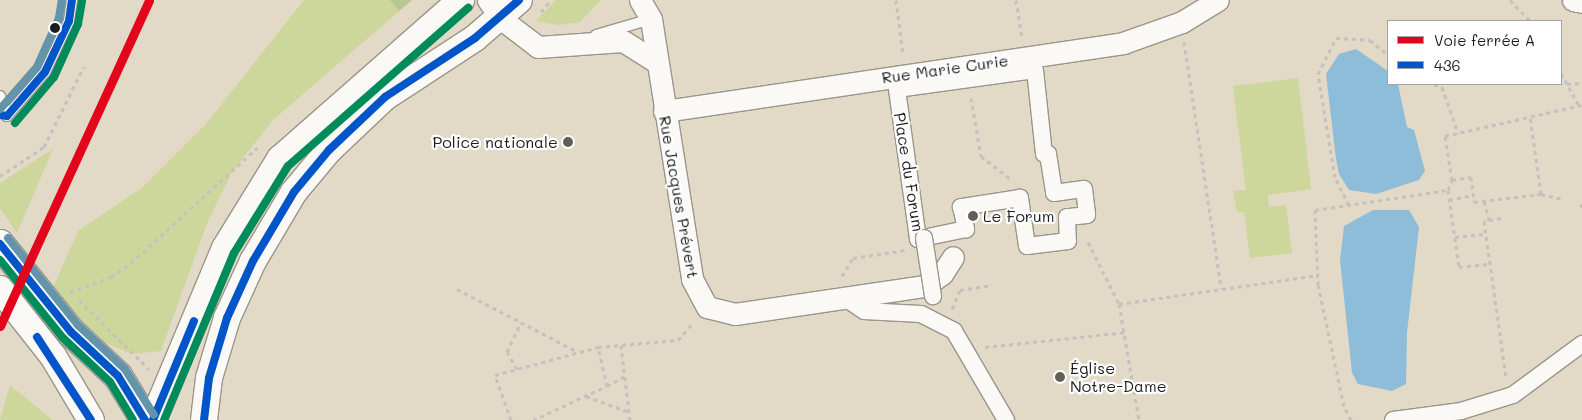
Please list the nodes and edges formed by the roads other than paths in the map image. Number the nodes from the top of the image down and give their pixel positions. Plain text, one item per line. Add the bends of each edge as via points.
1 (72, 0) edge
2 (461, 0) edge
3 (519, 0) edge
4 (640, 0) edge
5 (1218, 0) edge
6 (1573, 0) edge
7 (1582, 2) edge
8 (502, 17) edge
9 (651, 19) junction
10 (566, 44) junction
11 (658, 63) junction
12 (906, 82) junction
13 (0, 96) edge
14 (664, 111) junction
15 (3, 116) edge
16 (922, 238) junction
17 (0, 244) edge
18 (953, 257) dead end
19 (0, 289) edge
20 (933, 296) dead end
21 (845, 298) junction
22 (1582, 344) edge
23 (1415, 418) edge
24 (91, 420) edge
25 (145, 420) edge
26 (153, 420) edge
27 (204, 420) edge
28 (1006, 420) edge
29 (1393, 420) edge

1 - 15 lane via 69,21 45,72
2 - 26 street via 280,159 225,248
3 - 8 street
4 - 9 street
5 - 12 street, Rue Marie Curie via 1182,22 1123,43 1025,57
6 - 7 street
8 - 10 street via 538,47
8 - 27 street via 385,97 343,136 294,192 253,261 227,318 209,378
9 - 10 lane
9 - 11 street, Rue Jacques Prévert
10 - 11 street via 623,41
11 - 14 street, Rue Jacques Prévert
12 - 14 street, Rue Marie Curie
12 - 16 street
12 - 16 street, Place du Forum via 1035,70 1044,154 1048,154 1054,193 1084,189 1087,216 1067,217 1068,241 1027,246 1020,198 961,207 966,229
13 - 15 lane
14 - 21 street, Rue Jacques Prévert via 692,279 707,307 734,314
16 - 20 street, bridge
17 - 25 main road via 71,332 118,376
18 - 21 street via 942,274 925,286
19 - 24 street via 52,356
21 - 28 street via 864,311 901,309 944,326 967,349
22 - 23 street via 1513,395 1460,412
23 - 29 street

